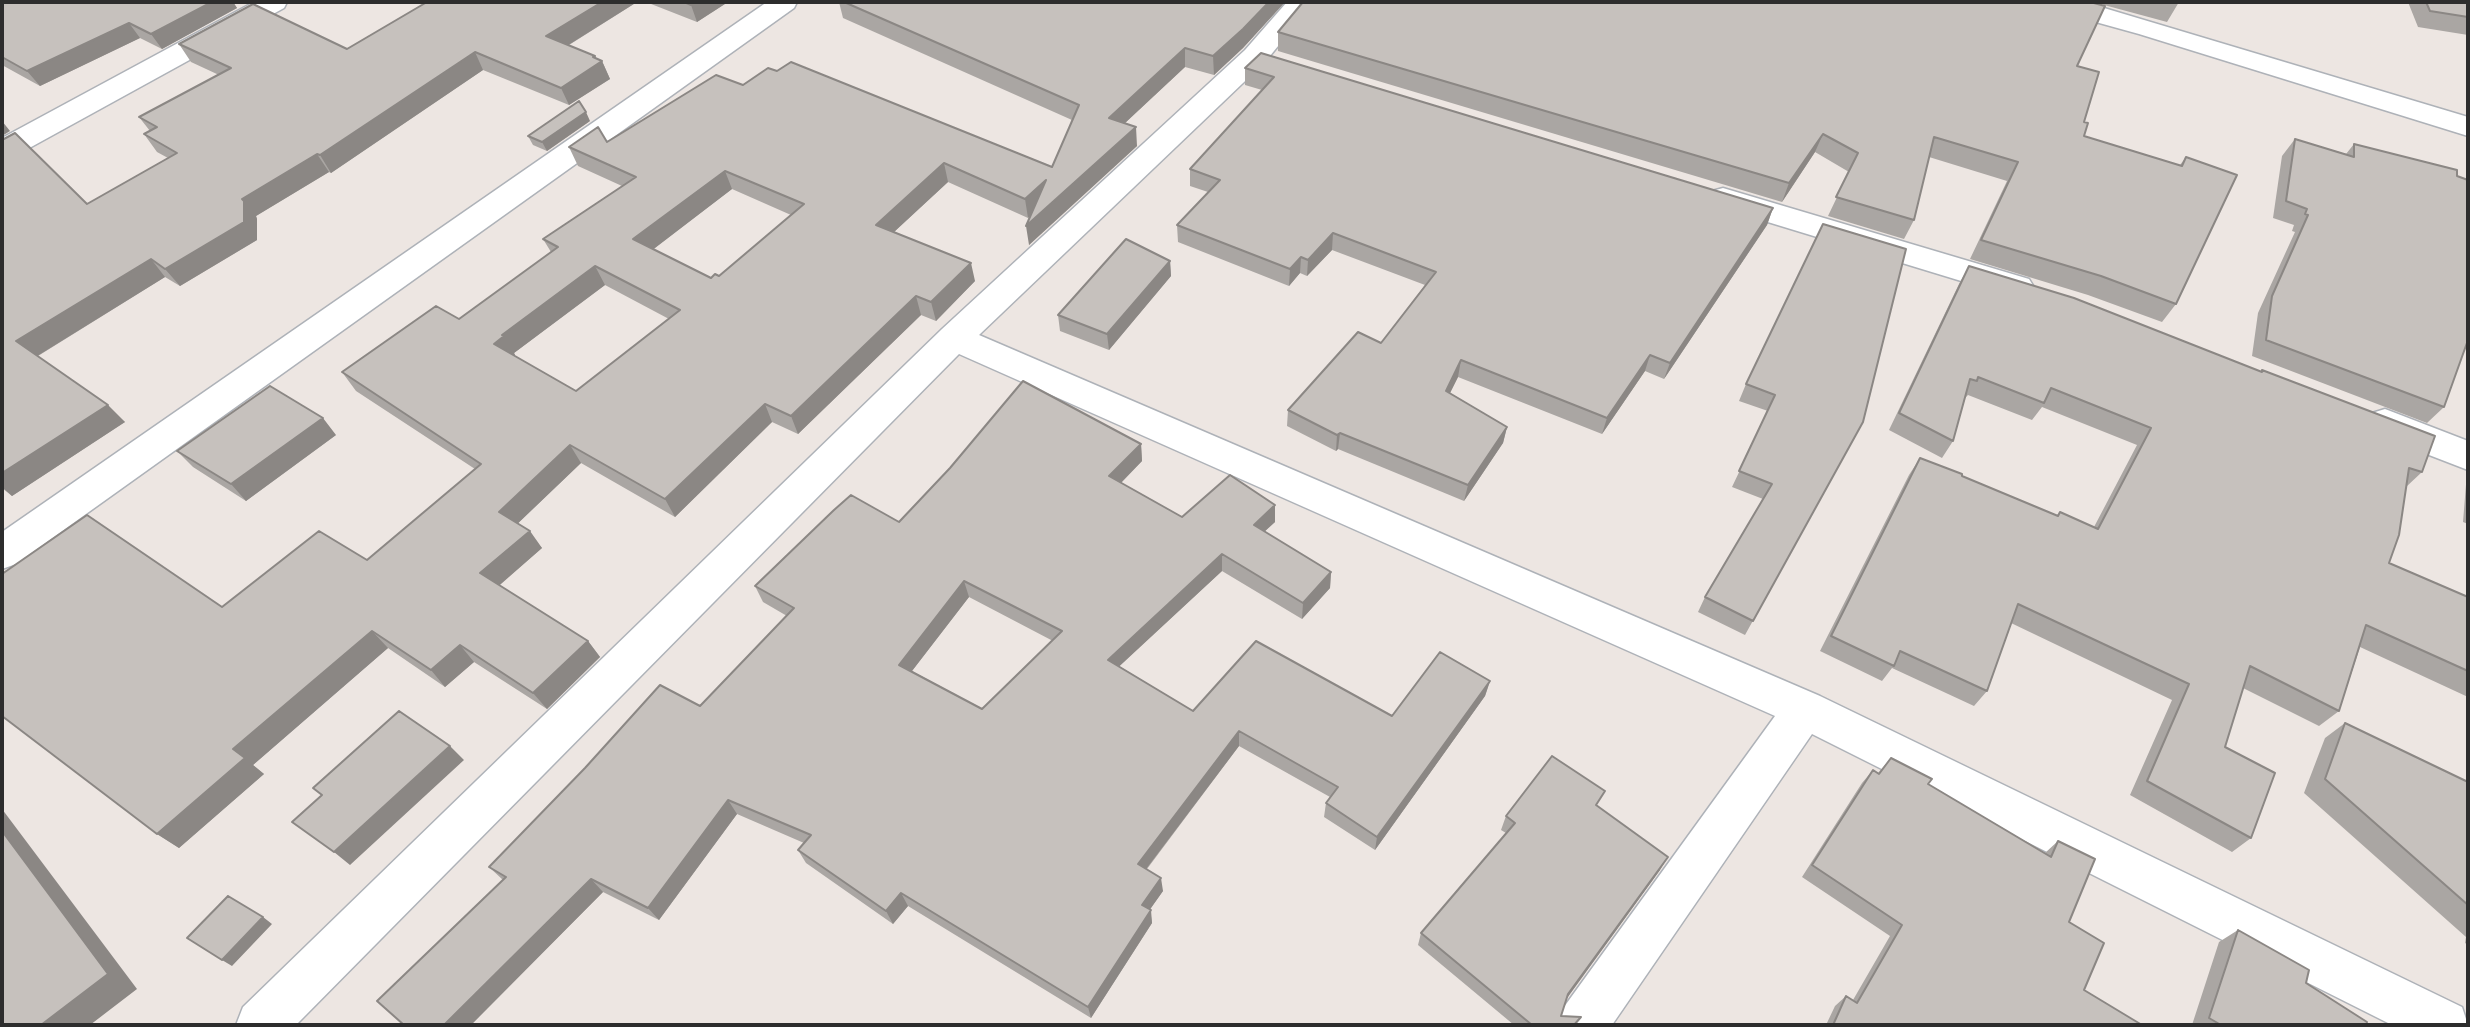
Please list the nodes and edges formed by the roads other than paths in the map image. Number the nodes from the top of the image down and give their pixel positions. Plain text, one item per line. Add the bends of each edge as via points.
1 (274, 2) edge
2 (784, 2) edge
3 (1301, 2) edge
4 (2054, 2) edge
5 (2468, 127) edge
6 (2, 150) edge
7 (1692, 188) edge
8 (2049, 297) edge
9 (954, 338) junction
10 (2363, 414) edge
11 (2468, 456) edge
12 (2, 553) edge
13 (1805, 709) junction
14 (261, 1025) edge
15 (1583, 1025) edge
16 (2444, 1025) edge

1 - 6 street
2 - 12 street
3 - 9 street via 1269,60
4 - 5 street via 2149,27
7 - 8 street
9 - 13 street
9 - 14 street
10 - 11 street
13 - 15 street
13 - 16 street

